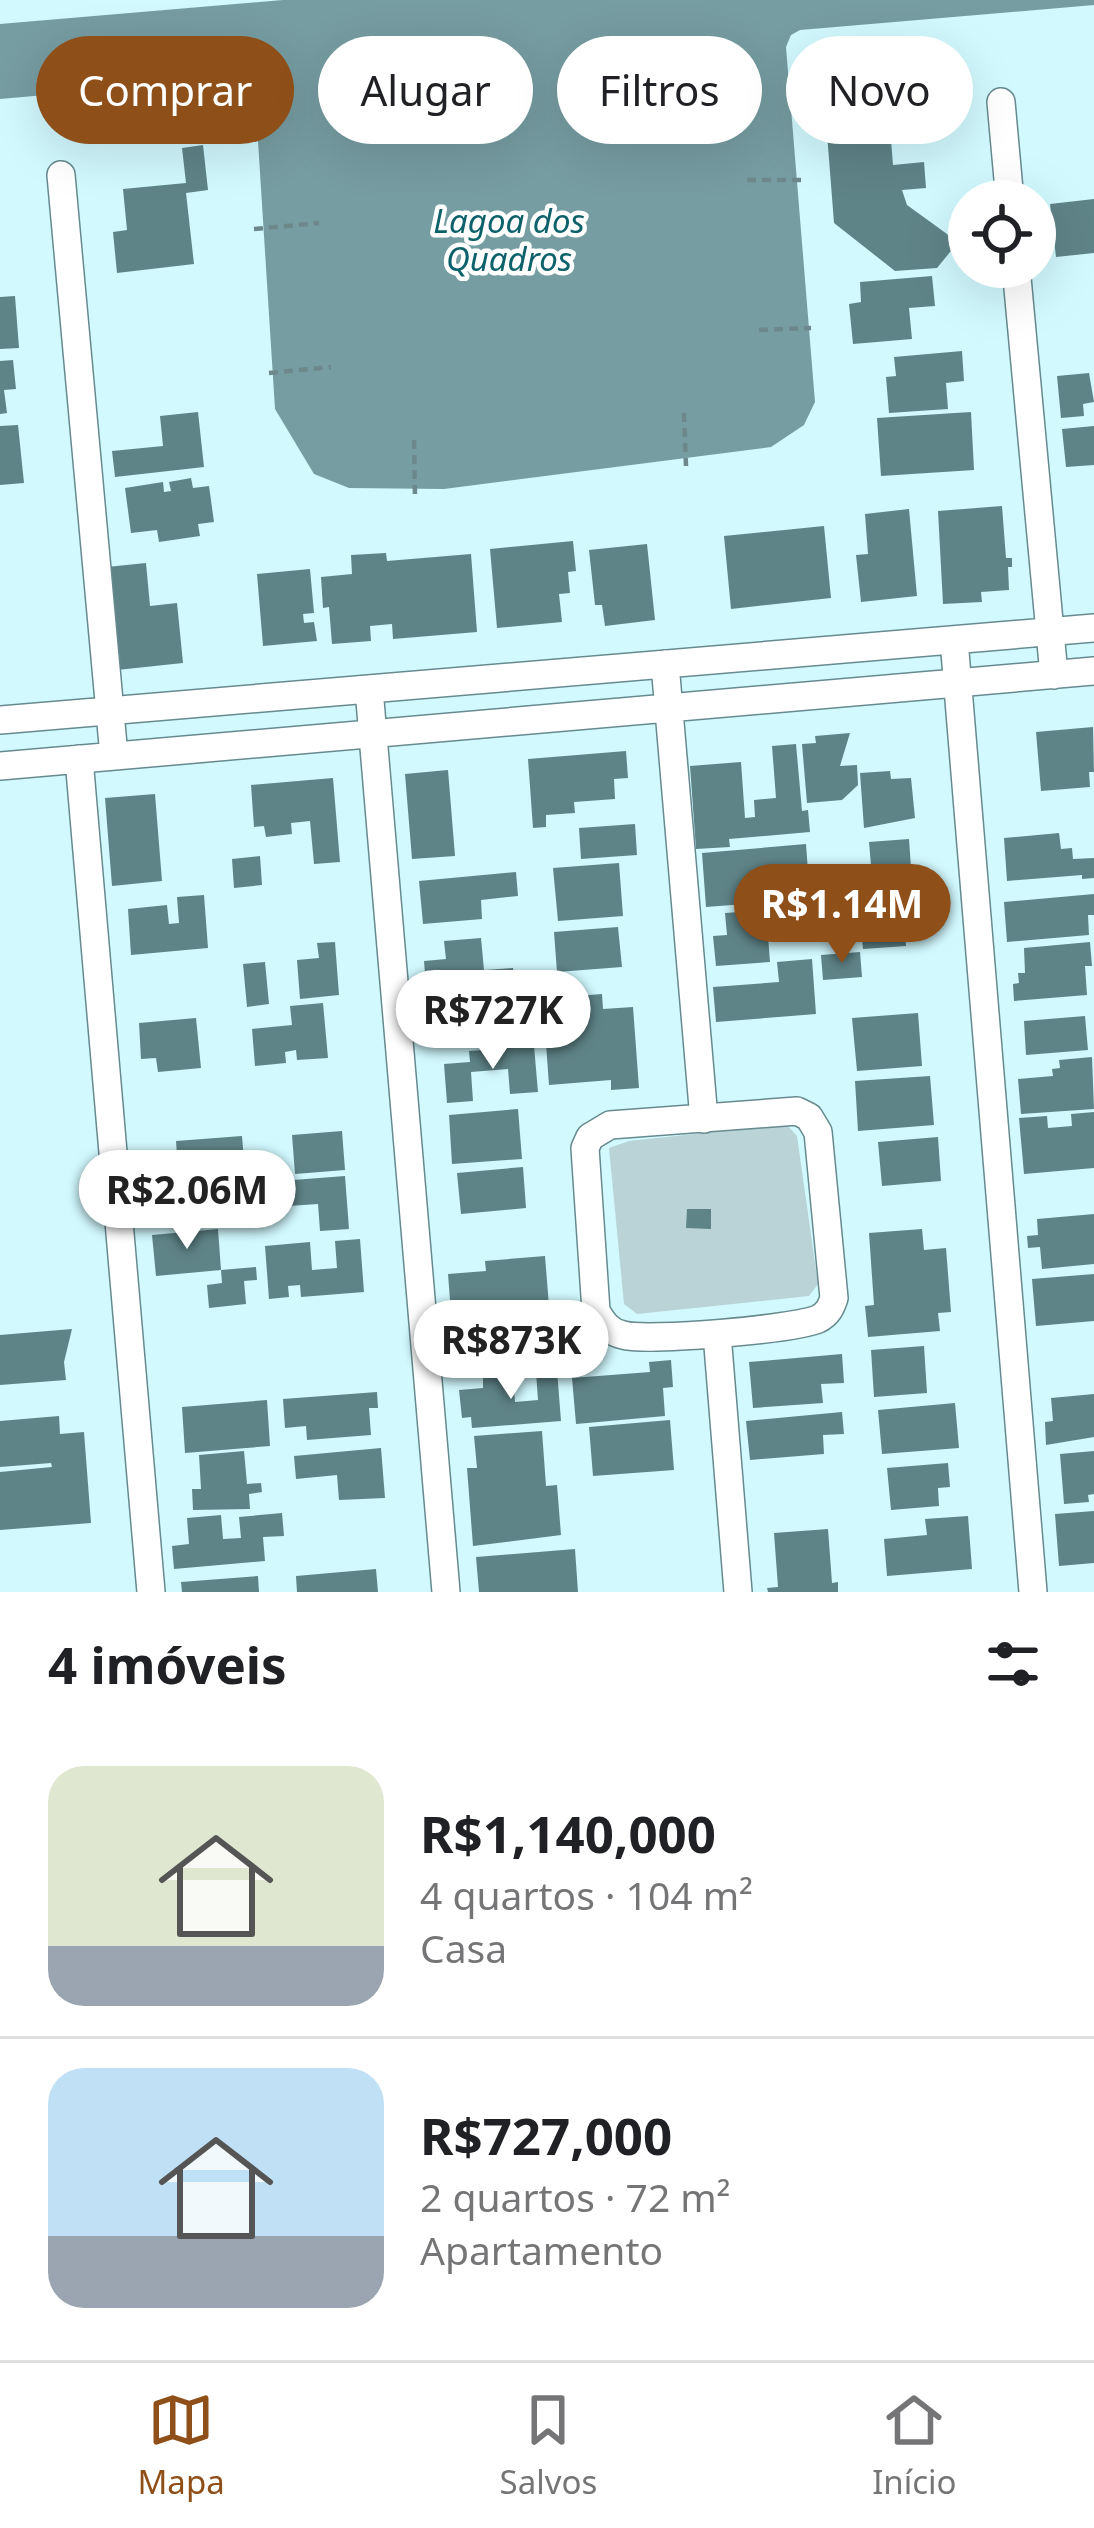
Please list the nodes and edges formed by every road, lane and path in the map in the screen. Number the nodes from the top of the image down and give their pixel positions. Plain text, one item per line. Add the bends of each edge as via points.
1 (1001, 102) dead end
2 (61, 175) dead end
3 (747, 180) dead end
4 (802, 180) dead end
5 (1008, 180) edge
6 (319, 223) dead end
7 (254, 230) dead end
8 (1018, 288) edge
9 (811, 328) dead end
10 (758, 330) dead end
11 (331, 367) dead end
12 (269, 373) dead end
13 (684, 413) dead end
14 (414, 440) dead end
15 (686, 466) dead end
16 (415, 498) dead end
17 (1094, 628) edge
18 (1050, 632) junction
19 (954, 640) junction
20 (665, 664) junction
21 (1094, 671) edge
22 (1054, 674) junction
23 (958, 683) junction
24 (369, 689) junction
25 (669, 708) junction
26 (110, 711) junction
27 (0, 720) edge
28 (373, 733) junction
29 (114, 756) junction
30 (79, 759) junction
31 (0, 766) edge
32 (704, 1118) junction
33 (717, 1334) junction
34 (152, 1592) edge
35 (446, 1592) edge
36 (738, 1592) edge
37 (1033, 1592) edge

1 - 5 street
2 - 26 street
3 - 4 path
6 - 7 path
8 - 18 street
9 - 10 path
11 - 12 path
13 - 15 path
14 - 16 path
17 - 18 street
18 - 19 street
18 - 22 street
19 - 20 street
19 - 23 street
20 - 24 street
20 - 25 street
21 - 22 street
22 - 23 street
23 - 25 street
23 - 37 street
24 - 26 street
24 - 28 street
25 - 28 street
25 - 32 street
26 - 27 street
26 - 29 street
28 - 29 street
28 - 35 street
29 - 30 street
30 - 31 street
30 - 34 street
32 - 33 street via 797,1111 809,1118 818,1132 834,1298 817,1320
32 - 33 street via 610,1126 585,1148 596,1312 604,1325 640,1339
33 - 36 street

